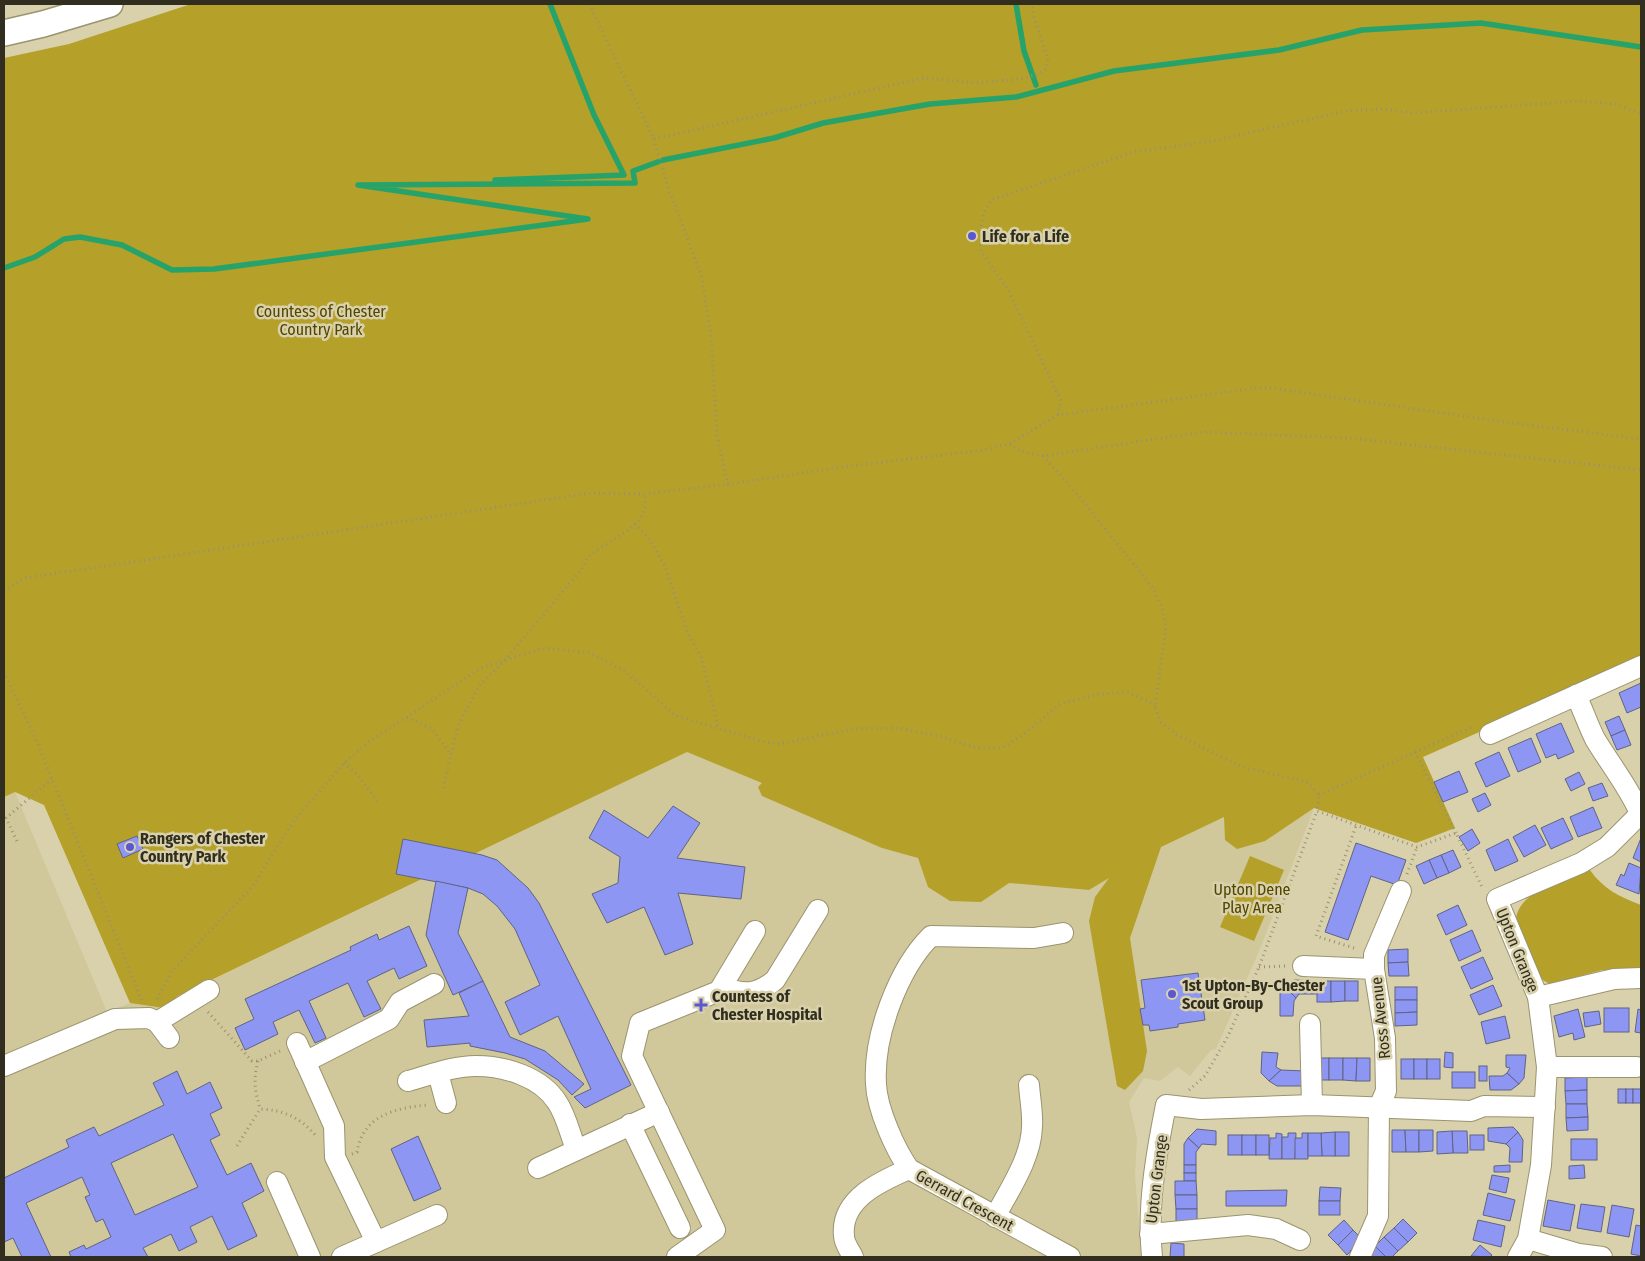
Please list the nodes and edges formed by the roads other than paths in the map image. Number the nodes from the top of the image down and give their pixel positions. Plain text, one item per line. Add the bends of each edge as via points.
1 (110, 4) edge
2 (4, 33) edge
3 (1641, 666) edge
4 (1576, 695) junction
5 (1490, 734) dead end
6 (1641, 813) edge
7 (1401, 891) road end
8 (818, 910) dead end
9 (755, 931) dead end
10 (1063, 933) dead end
11 (1374, 962) junction
12 (1304, 966) road end
13 (1641, 978) edge
14 (434, 984) dead end
15 (722, 987) junction
16 (203, 993) road end
17 (1538, 997) junction
18 (153, 1020) junction
19 (1310, 1024) dead end
20 (169, 1038) dead end
21 (297, 1043) road end
22 (306, 1062) junction
23 (4, 1066) edge
24 (1637, 1066) dead end
25 (1547, 1067) junction
26 (438, 1073) junction
27 (408, 1081) dead end
28 (1029, 1085) dead end
29 (446, 1103) dead end
30 (1312, 1105) junction
31 (1379, 1106) junction
32 (1545, 1107) junction
33 (659, 1112) junction
34 (630, 1124) junction
35 (576, 1149) junction
36 (538, 1168) dead end
37 (909, 1169) junction
38 (277, 1182) dead end
39 (437, 1215) dead end
40 (995, 1217) junction
41 (680, 1228) dead end
42 (1150, 1234) junction
43 (1528, 1239) junction
44 (1300, 1240) dead end
45 (376, 1242) junction
46 (310, 1257) edge
47 (342, 1257) edge
48 (677, 1257) edge
49 (853, 1257) edge
50 (1070, 1257) edge
51 (1152, 1257) edge
52 (1360, 1257) edge
53 (1518, 1257) edge
54 (1602, 1257) edge

1 - 2 main road
3 - 4 street
4 - 5 street
4 - 6 street, Upton Grange via 1594,736
6 - 17 street, Upton Grange via 1607,847 1581,863 1497,899
7 - 11 street
8 - 15 street via 775,980 766,988 753,994 740,994
9 - 15 street
10 - 37 street, Gerrard Crescent via 1034,938 931,936 917,950 902,975 888,1014 878,1054 876,1085 884,1116 901,1158
11 - 12 street, Ross Avenue
11 - 31 street, Ross Avenue via 1385,1038 1386,1091
13 - 17 street via 1614,979
14 - 22 street via 400,1002 390,1019
15 - 33 street via 720,991 640,1023 632,1056
16 - 18 street
17 - 25 street, Upton Grange
18 - 20 street
18 - 23 street via 115,1019
19 - 30 street
21 - 22 street
22 - 45 street via 334,1126 335,1157
24 - 25 street
25 - 32 street, Upton Grange
26 - 27 street
26 - 29 street
26 - 35 street via 476,1066 503,1069 532,1079 558,1102
28 - 40 street via 1032,1128 1028,1148
30 - 31 street
30 - 42 street, Upton Grange via 1201,1110 1166,1105 1158,1147
31 - 32 street via 1471,1112 1484,1106
31 - 52 street, Ross Avenue via 1378,1216
32 - 43 street, Upton Grange via 1541,1165
33 - 34 street
33 - 48 street via 715,1230
34 - 35 street
34 - 41 street
35 - 36 street
37 - 40 street, Gerrard Crescent
37 - 49 street via 880,1182 853,1204 844,1220 844,1238
38 - 46 street
39 - 45 street
40 - 50 street, Gerrard Crescent
42 - 44 street via 1248,1225 1276,1229
42 - 51 street, Upton Grange
43 - 53 street, Upton Grange
43 - 54 street via 1579,1254
45 - 47 street

